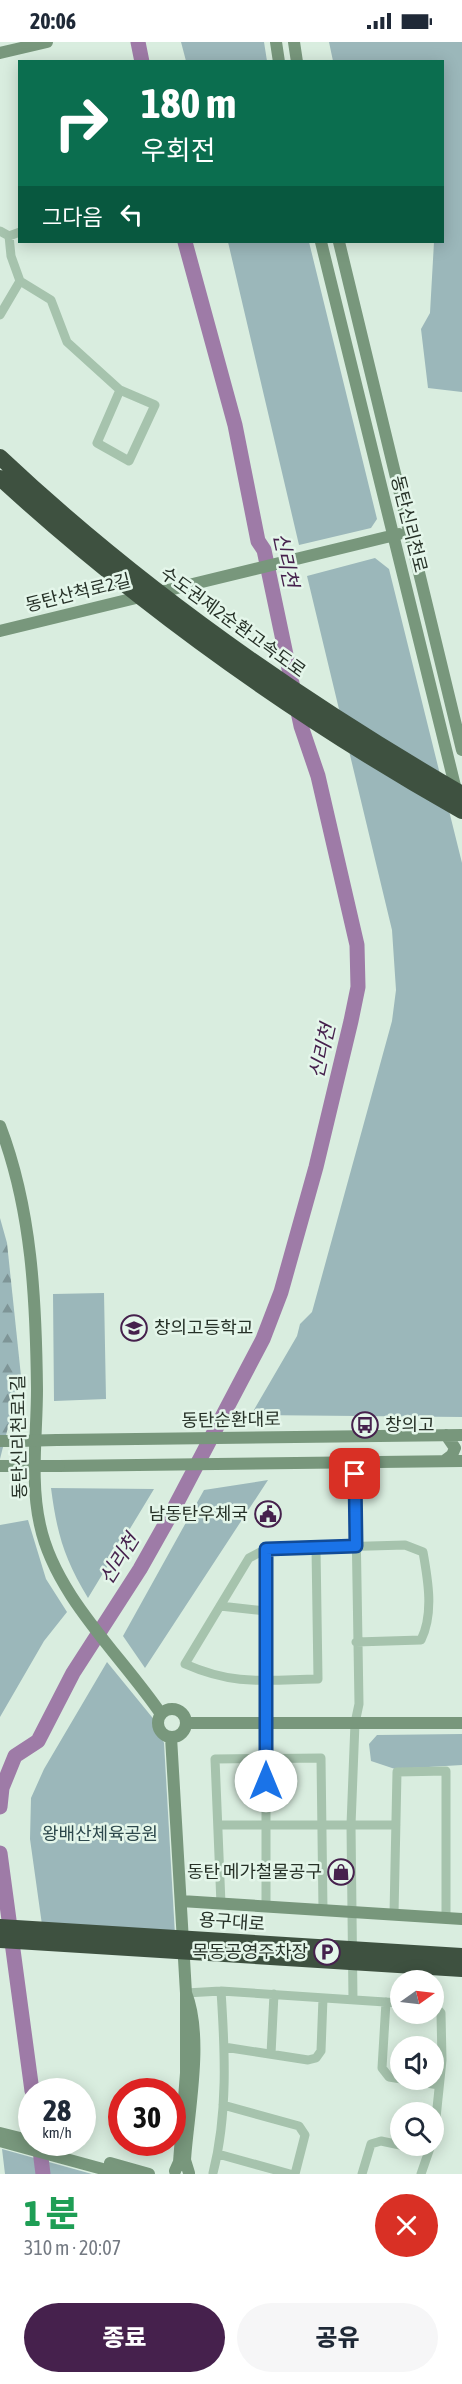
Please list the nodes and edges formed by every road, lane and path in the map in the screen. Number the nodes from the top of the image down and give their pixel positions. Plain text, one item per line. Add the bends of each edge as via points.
1 (47, 42) edge
2 (276, 42) edge
3 (294, 42) edge
4 (0, 53) edge
5 (279, 60) edge
6 (297, 60) edge
7 (0, 231) edge
8 (18, 233) edge
9 (9, 236) junction
10 (321, 243) edge
11 (339, 243) edge
12 (20, 280) junction
13 (0, 315) edge
14 (120, 390) junction
15 (0, 457) edge
16 (0, 478) edge
17 (398, 484) junction
18 (382, 490) junction
19 (409, 532) junction
20 (393, 536) junction
21 (419, 574) junction
22 (404, 579) junction
23 (0, 631) edge
24 (462, 750) edge
25 (462, 794) edge
26 (462, 814) edge
27 (0, 1126) edge
28 (446, 1435) junction
29 (462, 1435) edge
30 (0, 1441) edge
31 (444, 1461) junction
32 (462, 1461) edge
33 (355, 1462) junction
34 (0, 1466) edge
35 (356, 1546) junction
36 (316, 1548) junction
37 (266, 1549) junction
38 (220, 1606) junction
39 (266, 1611) junction
40 (356, 1642) junction
41 (266, 1680) junction
42 (161, 1714) junction
43 (186, 1723) junction
44 (355, 1723) junction
45 (462, 1723) edge
46 (266, 1725) junction
47 (171, 1737) junction
48 (266, 1759) junction
49 (218, 1825) junction
50 (266, 1825) junction
51 (322, 1825) junction
52 (351, 1825) junction
53 (396, 1825) junction
54 (181, 1901) junction
55 (221, 1904) junction
56 (266, 1906) junction
57 (323, 1910) junction
58 (353, 1911) junction
59 (394, 1914) junction
60 (446, 1918) junction
61 (462, 1919) edge
62 (0, 1927) edge
63 (0, 1940) edge
64 (462, 1956) edge
65 (462, 1969) edge
66 (221, 1991) junction
67 (186, 1993) junction
68 (274, 1994) junction
69 (323, 1998) junction
70 (353, 2000) junction
71 (386, 2002) junction
72 (390, 2002) edge
73 (224, 2047) junction
74 (271, 2054) junction
75 (390, 2077) edge
76 (223, 2105) junction
77 (1, 2137) edge
78 (18, 2140) edge
79 (390, 2143) edge
80 (218, 2154) junction
81 (77, 2156) edge
82 (428, 2156) edge
83 (125, 2171) edge
84 (172, 2173) edge
85 (190, 2173) edge
86 (213, 2173) edge
87 (149, 2174) edge
88 (290, 2174) edge
89 (295, 2174) edge
90 (362, 2174) edge
91 (422, 2174) edge

1 - 4 street
2 - 5 street
3 - 6 street
7 - 9 street
8 - 9 street
9 - 12 street
10 - 18 street, 동탄신리천로
11 - 17 street, 동탄신리천로
12 - 13 street
12 - 14 street via 51,300 67,342
14 - 14 street via 97,443 129,461 155,405
15 - 25 highway, 수도권제2순환고속도로, bridge via 88,535 208,632 290,689
16 - 26 highway, 수도권제2순환고속도로, bridge via 189,635
17 - 18 street via 391,494
17 - 19 street, 동탄신리천로
18 - 20 street, 동탄신리천로
19 - 20 street, 동탄산척로2길
19 - 21 street, 동탄신리천로
20 - 22 street, 동탄신리천로
20 - 23 street, 동탄산척로2길
21 - 22 street via 410,571
21 - 24 street, 동탄신리천로
22 - 26 street, 동탄신리천로
27 - 42 street, 동탄신리천로1길 via 15,1163 30,1260 37,1389 34,1470 39,1525 58,1576
28 - 29 street, 동탄순환대로
28 - 30 street, 동탄순환대로, bridge
28 - 31 street via 455,1448
31 - 32 street
31 - 33 street
33 - 34 street, bridge
33 - 35 street
35 - 36 street
35 - 40 street
35 - 40 street via 405,1545 423,1552 428,1579 428,1627 421,1640
36 - 37 street
36 - 41 street via 318,1679
37 - 38 street via 249,1558
37 - 39 street
38 - 39 street
38 - 41 street via 184,1664 211,1676 238,1681
39 - 41 street
40 - 44 street via 359,1704
41 - 46 street
42 - 43 street via 177,1709 184,1714
42 - 47 street, 동탄신리천로1길 via 159,1726
43 - 46 street
43 - 47 street via 180,1735
44 - 45 street
44 - 46 street
44 - 52 street
46 - 48 street
47 - 54 street
48 - 49 street via 215,1760
48 - 50 street
48 - 51 street via 321,1758
49 - 50 street
49 - 55 street
50 - 51 street
50 - 56 street
51 - 52 street
51 - 57 street
52 - 53 street
52 - 58 street
53 - 59 street
53 - 60 street via 397,1772 446,1771
54 - 55 street
54 - 67 street
55 - 56 street
56 - 57 street
57 - 58 street
58 - 59 street
58 - 70 street
59 - 60 street
60 - 61 street
62 - 64 highway, 용구대로, bridge
63 - 65 highway, 용구대로, bridge
66 - 67 street
66 - 68 street
66 - 73 street
67 - 84 street via 180,2155
67 - 85 street via 193,2045 185,2160
68 - 69 street
68 - 74 street
69 - 70 street
69 - 74 street via 321,2051 316,2058
70 - 71 street
71 - 72 street
71 - 75 street via 382,2068
73 - 74 street
73 - 76 street
76 - 80 street
76 - 89 street via 299,2126 305,2135
77 - 78 street
77 - 83 street
79 - 90 street via 371,2144
80 - 86 street
80 - 88 street
81 - 83 street
82 - 91 street
83 - 87 street
84 - 85 street

